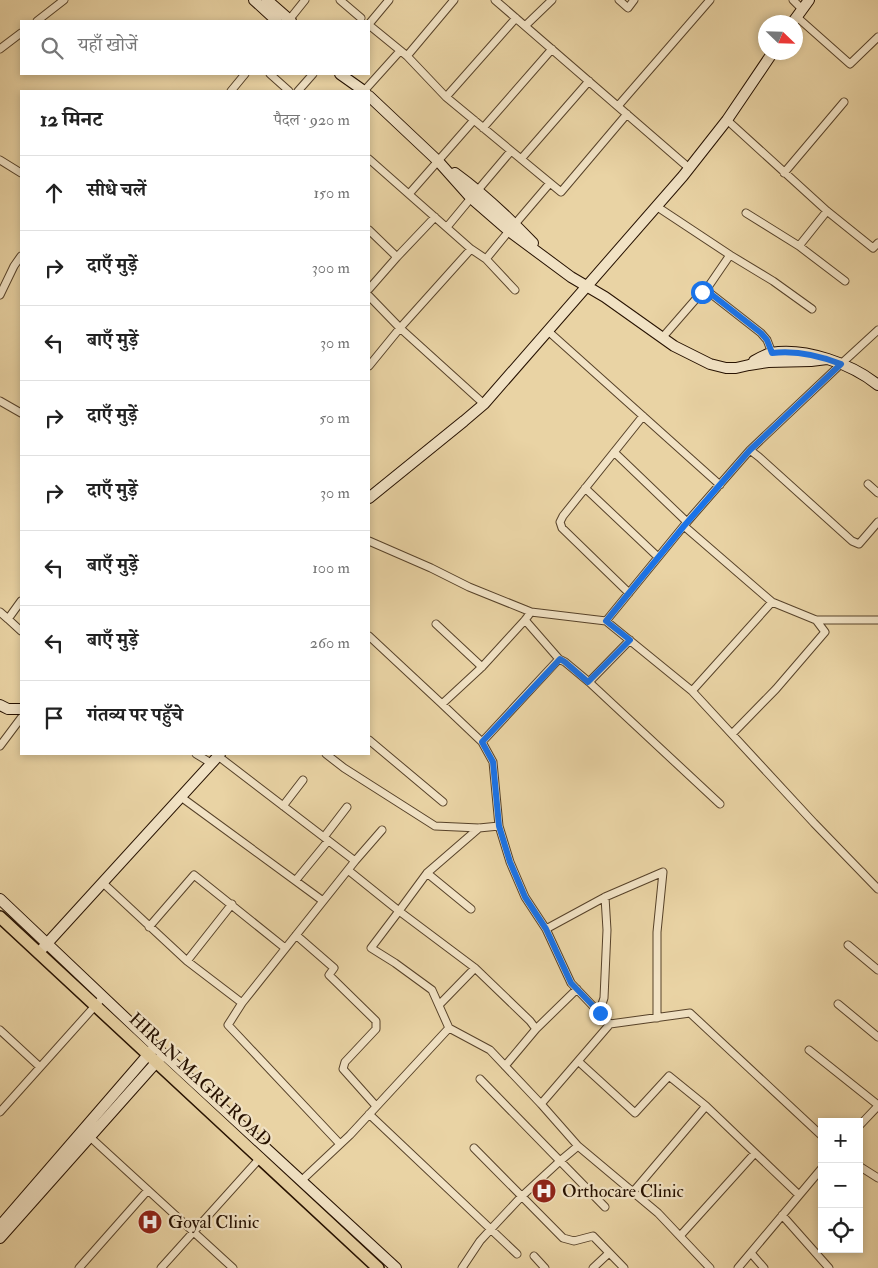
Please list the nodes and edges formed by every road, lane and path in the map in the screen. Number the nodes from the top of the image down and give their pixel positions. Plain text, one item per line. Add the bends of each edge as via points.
1 (64, 0) edge
2 (254, 0) edge
3 (267, 0) edge
4 (305, 0) edge
5 (340, 0) edge
6 (389, 0) edge
7 (454, 0) edge
8 (496, 0) edge
9 (552, 0) edge
10 (619, 0) edge
11 (634, 0) edge
12 (710, 0) edge
13 (793, 0) edge
14 (809, 0) edge
15 (797, 15) edge
16 (798, 15) edge
17 (516, 18) junction
18 (38, 20) edge
19 (277, 20) edge
20 (290, 20) edge
21 (361, 20) edge
22 (803, 21) edge
23 (370, 24) edge
24 (370, 26) edge
25 (525, 26) junction
26 (20, 34) edge
27 (878, 37) edge
28 (0, 49) edge
29 (552, 49) junction
30 (400, 51) junction
31 (407, 56) junction
32 (768, 60) edge
33 (244, 75) edge
34 (271, 75) edge
35 (312, 75) edge
36 (341, 75) edge
37 (348, 75) edge
38 (589, 81) junction
39 (232, 90) edge
40 (288, 90) edge
41 (299, 90) edge
42 (363, 90) edge
43 (363, 90) edge
44 (365, 90) edge
45 (370, 97) edge
46 (446, 98) junction
47 (844, 102) dead end
48 (618, 106) junction
49 (627, 114) junction
50 (474, 120) junction
51 (727, 120) junction
52 (483, 128) junction
53 (511, 151) junction
54 (370, 159) edge
55 (521, 159) junction
56 (0, 160) edge
57 (438, 161) junction
58 (689, 168) junction
59 (20, 172) edge
60 (784, 173) junction
61 (550, 183) junction
62 (409, 194) junction
63 (475, 194) junction
64 (656, 206) junction
65 (827, 211) junction
66 (746, 213) dead end
67 (435, 217) junction
68 (447, 227) junction
69 (512, 228) junction
70 (370, 231) edge
71 (878, 243) edge
72 (799, 246) junction
73 (471, 249) junction
74 (730, 255) junction
75 (20, 257) edge
76 (397, 257) junction
77 (486, 259) junction
78 (844, 281) dead end
79 (587, 287) junction
80 (370, 288) edge
81 (514, 290) dead end
82 (706, 290) junction
83 (0, 294) edge
84 (370, 297) edge
85 (812, 309) dead end
86 (400, 328) junction
87 (878, 330) edge
88 (548, 331) junction
89 (662, 338) junction
90 (772, 353) junction
91 (827, 359) junction
92 (749, 364) junction
93 (841, 364) junction
94 (370, 365) edge
95 (876, 382) edge
96 (0, 401) edge
97 (484, 404) junction
98 (20, 412) edge
99 (643, 416) junction
100 (750, 450) junction
101 (614, 452) junction
102 (720, 484) junction
103 (868, 484) dead end
104 (585, 488) junction
105 (878, 493) edge
106 (370, 497) edge
107 (878, 522) edge
108 (685, 524) junction
109 (370, 541) edge
110 (658, 557) junction
111 (629, 593) junction
112 (20, 602) edge
113 (772, 602) junction
114 (0, 612) edge
115 (531, 612) junction
116 (8, 619) junction
117 (525, 620) junction
118 (816, 620) junction
119 (878, 620) edge
120 (606, 621) junction
121 (436, 624) dead end
122 (20, 630) edge
123 (370, 637) edge
124 (630, 640) junction
125 (560, 659) junction
126 (482, 667) junction
127 (588, 682) junction
128 (692, 691) junction
129 (442, 704) junction
130 (0, 705) edge
131 (20, 709) edge
132 (20, 719) edge
133 (732, 734) junction
134 (370, 741) edge
135 (482, 742) junction
136 (0, 746) edge
137 (201, 755) edge
138 (327, 755) edge
139 (217, 758) edge
140 (304, 780) dead end
141 (181, 797) junction
142 (443, 802) dead end
143 (720, 804) dead end
144 (283, 806) junction
145 (347, 806) dead end
146 (499, 826) junction
147 (479, 828) junction
148 (382, 830) dead end
149 (326, 839) junction
150 (355, 861) junction
151 (348, 870) junction
152 (427, 873) junction
153 (296, 880) junction
154 (102, 883) junction
155 (878, 889) edge
156 (605, 897) junction
157 (0, 900) edge
158 (323, 901) junction
159 (232, 904) junction
160 (471, 909) dead end
161 (399, 911) junction
162 (0, 917) edge
163 (149, 927) junction
164 (546, 929) junction
165 (296, 936) junction
166 (47, 944) junction
167 (848, 945) dead end
168 (285, 948) junction
169 (38, 953) junction
170 (187, 961) junction
171 (476, 968) junction
172 (878, 970) edge
173 (578, 989) junction
174 (103, 997) junction
175 (242, 1003) junction
176 (838, 1004) dead end
177 (439, 1005) junction
178 (95, 1006) junction
179 (600, 1013) junction
180 (657, 1018) junction
181 (610, 1024) junction
182 (449, 1028) junction
183 (536, 1029) junction
184 (0, 1030) edge
185 (878, 1037) edge
186 (809, 1050) dead end
187 (156, 1055) junction
188 (578, 1061) junction
189 (505, 1066) junction
190 (40, 1067) junction
191 (480, 1078) dead end
192 (541, 1104) junction
193 (376, 1106) junction
194 (706, 1106) junction
195 (878, 1106) edge
196 (0, 1112) edge
197 (369, 1114) junction
198 (863, 1122) edge
199 (818, 1132) edge
200 (90, 1137) junction
201 (340, 1144) junction
202 (578, 1146) junction
203 (474, 1148) dead end
204 (268, 1150) junction
205 (755, 1154) junction
206 (260, 1159) junction
207 (560, 1161) junction
208 (863, 1169) edge
209 (818, 1173) edge
210 (878, 1178) edge
211 (301, 1181) junction
212 (148, 1190) junction
213 (632, 1192) junction
214 (799, 1195) junction
215 (521, 1197) junction
216 (605, 1207) dead end
217 (782, 1215) junction
218 (0, 1226) edge
219 (491, 1229) junction
220 (194, 1232) junction
221 (680, 1236) junction
222 (0, 1238) edge
223 (609, 1253) junction
224 (751, 1253) junction
225 (517, 1254) dead end
226 (534, 1256) dead end
227 (79, 1268) edge
228 (161, 1268) edge
229 (233, 1268) edge
230 (378, 1268) edge
231 (396, 1268) edge
232 (462, 1268) edge
233 (545, 1268) edge
234 (592, 1268) edge
235 (624, 1268) edge
236 (710, 1268) edge
237 (738, 1268) edge
238 (764, 1268) edge
239 (829, 1268) edge

1 - 18 street
2 - 19 street
3 - 20 street
4 - 20 street
5 - 21 street
6 - 23 street
7 - 31 street
8 - 17 street
9 - 25 street
10 - 11 street via 628,8
12 - 48 street
13 - 15 street
14 - 16 street
17 - 25 street
17 - 46 street
22 - 27 street via 850,64
24 - 30 street
25 - 29 street
26 - 28 street
29 - 38 street
29 - 52 street
30 - 31 street
30 - 44 street
31 - 46 street
32 - 51 street
33 - 39 street
34 - 40 street
35 - 41 street
36 - 42 street
37 - 43 street
38 - 48 street
38 - 55 street
45 - 57 street
46 - 50 street
47 - 60 street
48 - 49 street
49 - 58 street
49 - 61 street via 561,192
50 - 52 street
50 - 57 street
51 - 58 street
51 - 60 street
52 - 53 street
53 - 55 street
53 - 63 street
54 - 62 street
55 - 61 street
56 - 59 street
57 - 62 street
57 - 63 street
58 - 64 street
60 - 65 street
61 - 69 street
62 - 67 street
63 - 68 street
63 - 69 street
64 - 74 street
64 - 79 street
65 - 71 street via 873,248
65 - 72 street
66 - 72 street
67 - 68 street
67 - 76 street
68 - 73 street
69 - 77 street
69 - 79 street via 553,264
70 - 76 street
72 - 78 street
73 - 77 street
73 - 86 street
74 - 82 street
74 - 85 street
75 - 83 street
76 - 80 street
77 - 81 street
79 - 88 street
79 - 89 street
82 - 89 street
82 - 90 street via 761,333
84 - 86 street
86 - 94 street
86 - 97 street
87 - 93 street
88 - 97 street
88 - 99 street
89 - 92 street via 718,366 736,368
90 - 91 street via 802,353
90 - 92 street
91 - 92 street
91 - 93 street
93 - 95 street
93 - 100 street
96 - 98 street
97 - 106 street
99 - 101 street
99 - 102 street
100 - 102 street
100 - 107 street via 852,541 859,544
101 - 104 street
101 - 108 street
102 - 108 street
103 - 105 street
104 - 110 street
104 - 111 street via 563,516 562,528
108 - 110 street
108 - 113 street
109 - 115 street
110 - 111 street
111 - 120 street
112 - 116 street
113 - 118 street
113 - 128 street
114 - 116 street
115 - 117 street
115 - 120 street
116 - 122 street
117 - 125 street
117 - 126 street
118 - 119 street
118 - 133 street via 825,632
120 - 124 street
121 - 126 street
123 - 129 street
124 - 127 street
124 - 128 street
125 - 127 street
125 - 135 street
126 - 129 street
127 - 143 street
128 - 133 street
129 - 135 street
130 - 131 street
132 - 136 street
133 - 155 street
134 - 142 street
135 - 146 street via 493,762
137 - 139 street
138 - 147 street via 435,826
139 - 141 street
139 - 144 street
140 - 144 street
141 - 153 street
141 - 154 street
144 - 149 street
145 - 149 street
146 - 147 street
146 - 164 street via 525,897
147 - 152 street
148 - 150 street
149 - 150 street
149 - 153 street
150 - 151 street
151 - 158 street
151 - 161 street
152 - 160 street
152 - 161 street
153 - 158 street
154 - 163 street
154 - 166 street
156 - 164 street
156 - 179 street via 607,930 604,998
156 - 180 street via 663,872 658,932
157 - 166 street
158 - 165 street
159 - 163 street via 194,875
159 - 168 street
159 - 170 street
161 - 171 street
161 - 177 street via 371,948 432,990
162 - 169 main road, HIRAN MAGRI ROAD
163 - 170 street
164 - 173 street via 571,983
165 - 168 street
165 - 193 street via 334,968 329,975 376,1021 376,1029 345,1062 343,1069
166 - 169 street
166 - 174 street
167 - 172 street
168 - 175 street
169 - 178 main road, HIRAN MAGRI ROAD
170 - 175 street
171 - 177 street
171 - 183 street
173 - 179 street
173 - 183 street
174 - 178 street
174 - 187 street
175 - 201 street via 228,1026
176 - 185 street
177 - 182 street
178 - 187 main road, HIRAN MAGRI ROAD
178 - 190 street
179 - 181 street
180 - 181 street
180 - 199 street via 690,1014
181 - 188 street
182 - 189 street via 490,1050
182 - 193 street
183 - 189 street
184 - 190 street
186 - 195 street
187 - 200 street
187 - 204 street
187 - 206 main road, HIRAN MAGRI ROAD
187 - 218 street
188 - 192 street
188 - 194 street via 634,1113 669,1076
189 - 192 street
190 - 196 street
191 - 207 street
192 - 202 street
193 - 197 street
194 - 205 street
194 - 213 street
195 - 198 street
197 - 201 street
197 - 219 street
200 - 212 street
200 - 222 street
201 - 211 street
202 - 207 street
202 - 213 street
203 - 215 street
204 - 206 street
204 - 211 street
205 - 214 street
205 - 221 street
206 - 220 street
206 - 230 main road, HIRAN MAGRI ROAD
207 - 215 street
207 - 216 street
208 - 210 street
209 - 214 street
211 - 231 street
212 - 220 street
212 - 227 street
213 - 221 street
214 - 217 street
215 - 219 street
215 - 223 street via 563,1238 574,1241 593,1236
217 - 224 street
217 - 239 street
219 - 225 street
219 - 232 street
220 - 228 street
220 - 229 street
221 - 236 street
223 - 234 street
223 - 235 street
224 - 237 street
224 - 238 street
226 - 233 street

